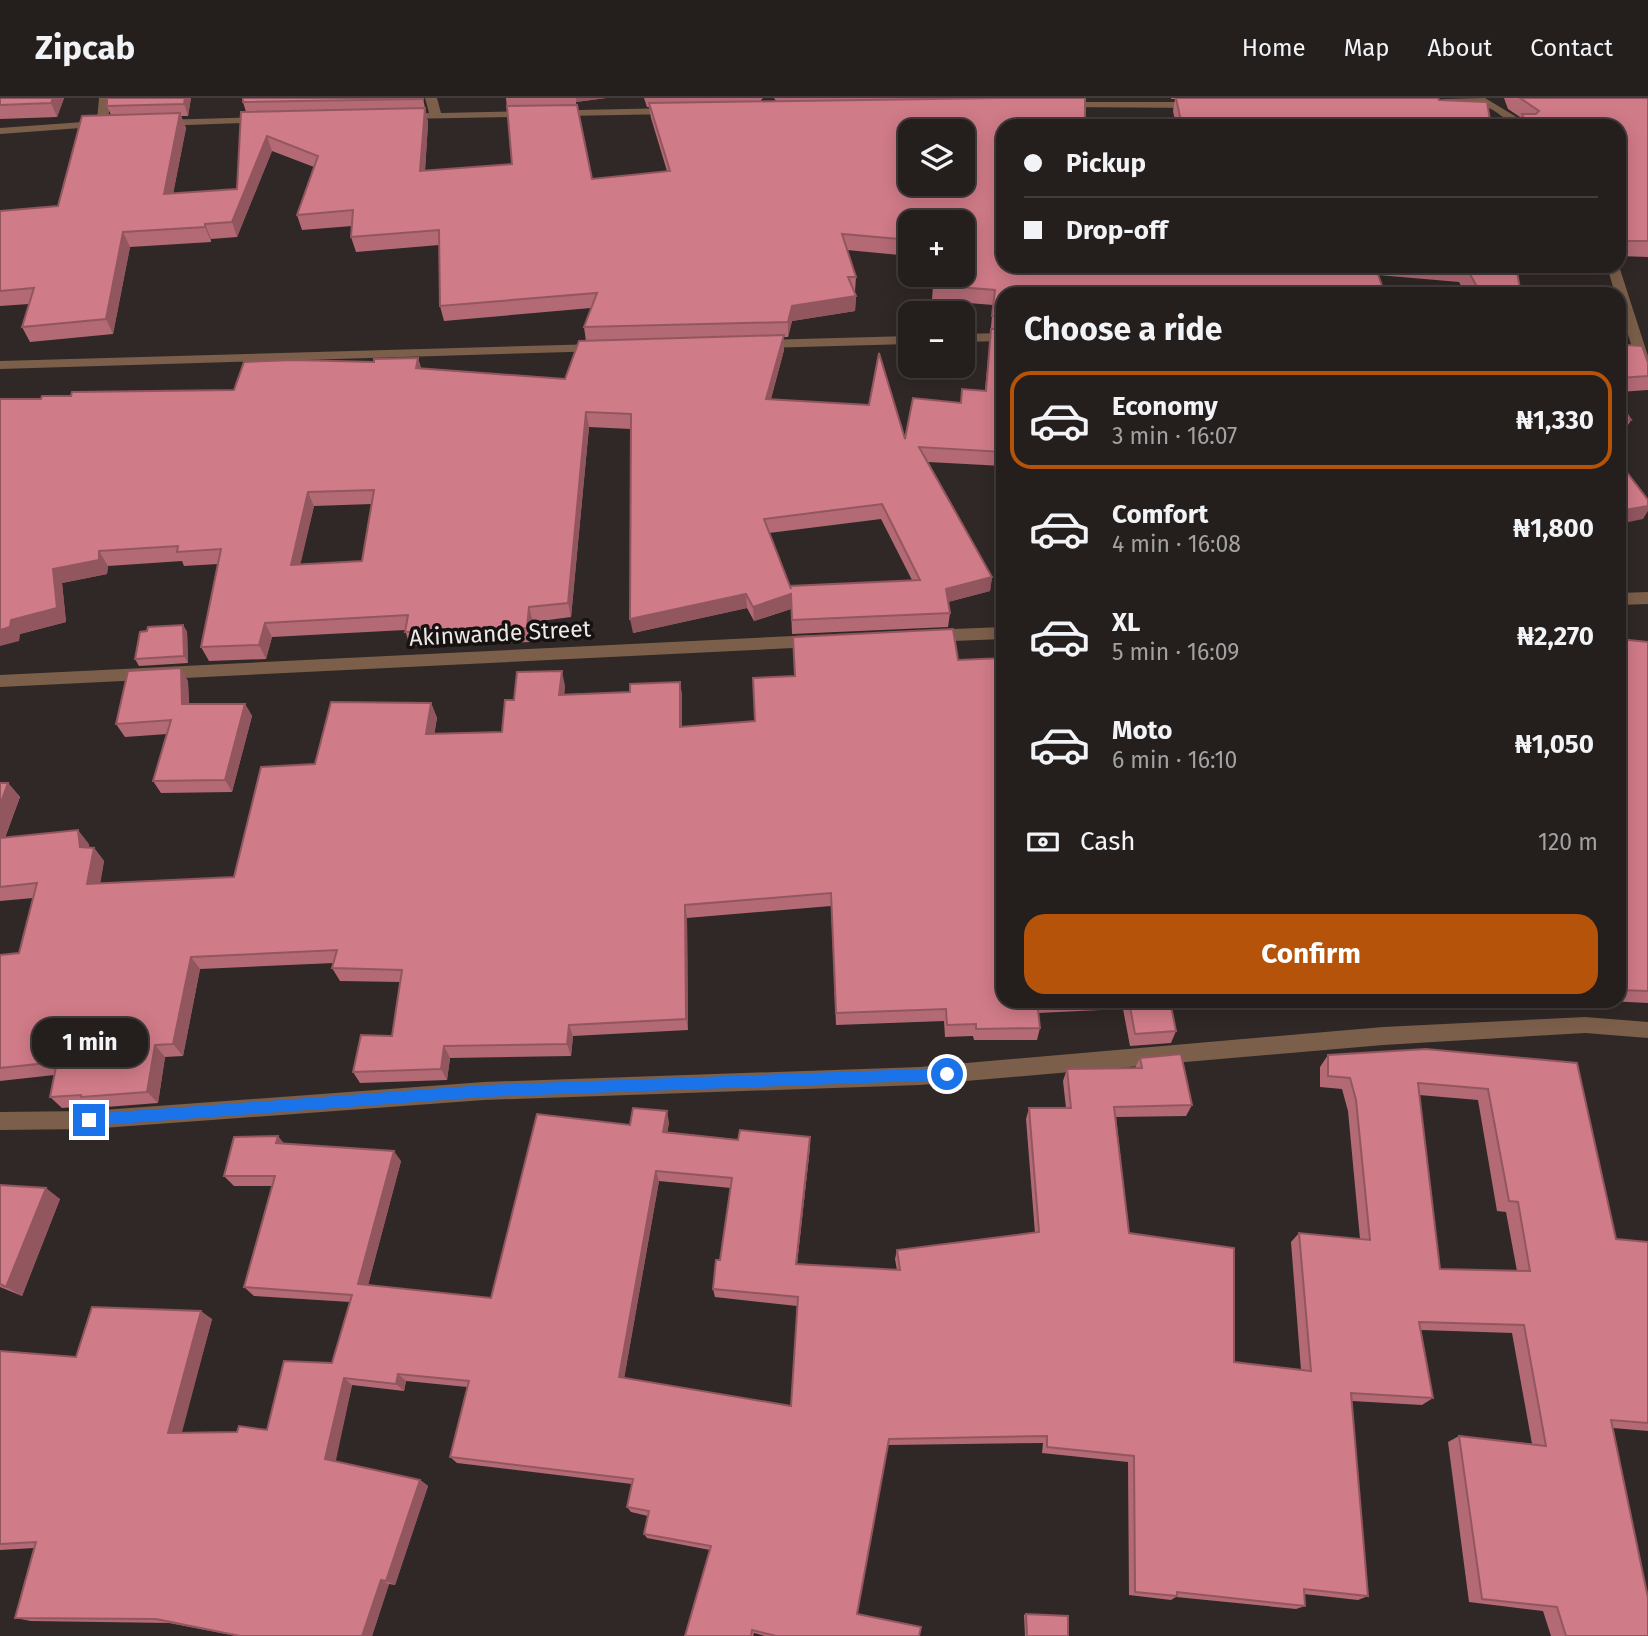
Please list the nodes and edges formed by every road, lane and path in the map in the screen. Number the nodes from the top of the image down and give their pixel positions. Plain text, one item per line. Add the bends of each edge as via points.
1 (105, 98) edge
2 (431, 98) edge
3 (1478, 100) edge
4 (1130, 101) edge
5 (1426, 103) edge
6 (1210, 105) edge
7 (1049, 106) edge
8 (691, 111) edge
9 (436, 116) junction
10 (394, 117) edge
11 (1512, 119) edge
12 (283, 120) edge
13 (144, 123) edge
14 (103, 124) junction
15 (116, 124) edge
16 (0, 131) edge
17 (1626, 313) edge
18 (996, 337) edge
19 (975, 338) edge
20 (898, 340) edge
21 (751, 345) edge
22 (615, 348) edge
23 (0, 365) edge
24 (1648, 377) edge
25 (1648, 598) edge
26 (1626, 599) edge
27 (996, 633) edge
28 (906, 637) edge
29 (837, 640) edge
30 (0, 681) edge
31 (1648, 1030) edge
32 (0, 1121) edge

1 - 14 street
2 - 9 street
3 - 5 street
3 - 11 street
4 - 6 street
4 - 7 street
8 - 9 street
9 - 10 street
12 - 13 street
14 - 15 street
14 - 16 street
17 - 24 street
18 - 19 street
20 - 21 street
22 - 23 street
25 - 26 street
27 - 28 street
29 - 30 street, Akinwande Street
31 - 32 street via 1585,1026 1383,1035 920,1076 484,1091 89,1120

